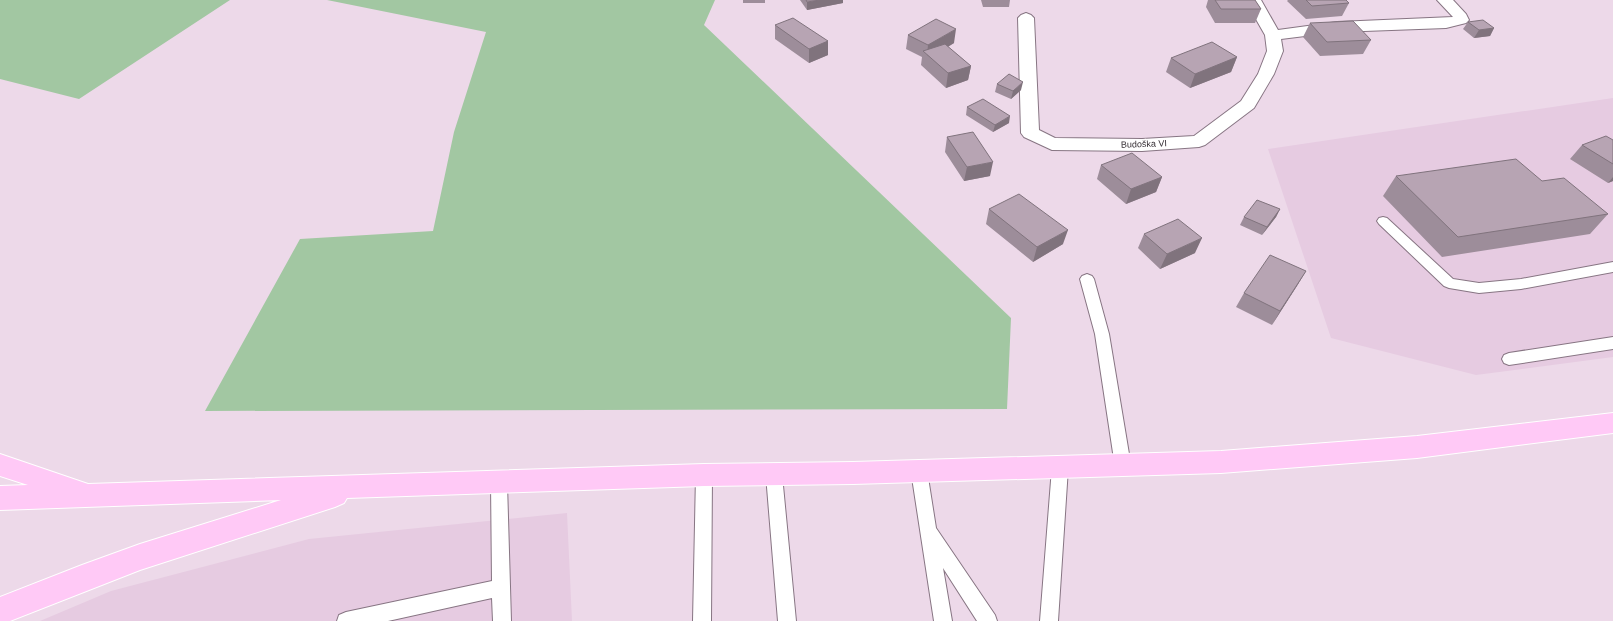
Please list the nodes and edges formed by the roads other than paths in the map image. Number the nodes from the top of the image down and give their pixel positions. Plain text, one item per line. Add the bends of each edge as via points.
1 (1253, 0) edge
2 (1445, 0) edge
3 (1026, 18) dead end
4 (1273, 35) junction
5 (1383, 221) dead end
6 (1613, 267) edge
7 (1086, 279) dead end
8 (1613, 342) edge
9 (1509, 359) dead end
10 (1613, 423) edge
11 (0, 465) edge
12 (1124, 466) junction
13 (1060, 468) junction
14 (919, 471) junction
15 (704, 475) junction
16 (774, 475) junction
17 (499, 483) junction
18 (362, 486) junction
19 (90, 495) junction
20 (0, 498) edge
21 (927, 528) junction
22 (500, 588) junction
23 (0, 611) edge
24 (346, 621) edge
25 (502, 621) edge
26 (702, 621) edge
27 (787, 621) edge
28 (942, 621) edge
29 (988, 621) edge
30 (1049, 621) edge

1 - 4 street
2 - 4 street via 1461,16 1461,20 1446,23 1337,27
3 - 4 street, Budoška VI via 1030,133 1052,144 1142,145 1199,141 1248,104 1266,74 1274,51
5 - 6 lane via 1449,283 1479,288 1521,284
7 - 12 lane via 1102,334
8 - 9 lane
10 - 12 main road via 1359,452
11 - 19 main road
12 - 13 main road
13 - 14 main road
13 - 30 lane
14 - 16 main road
14 - 21 lane
15 - 16 main road
15 - 17 main road
15 - 26 lane
16 - 27 lane
17 - 18 main road
17 - 22 lane
18 - 19 main road
18 - 23 main road via 146,555
19 - 20 main road
21 - 28 lane
21 - 29 lane
22 - 24 lane
22 - 25 lane

